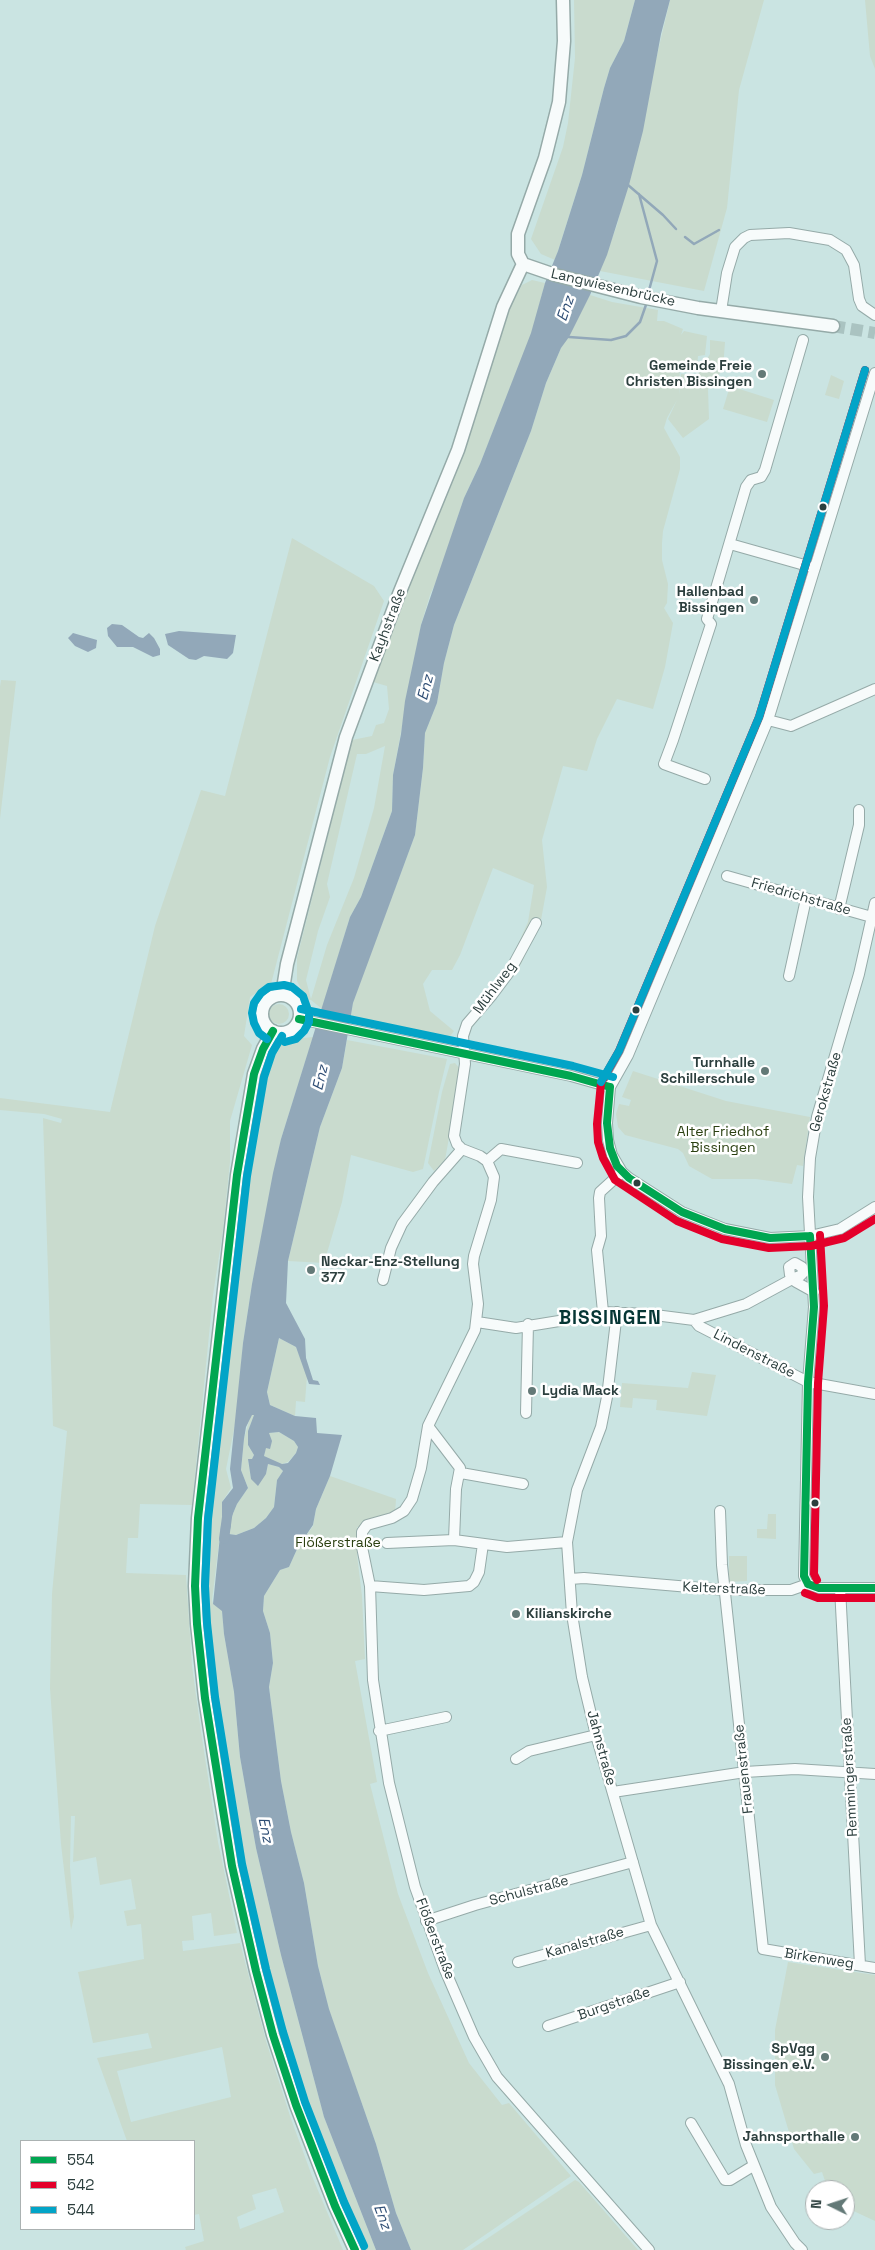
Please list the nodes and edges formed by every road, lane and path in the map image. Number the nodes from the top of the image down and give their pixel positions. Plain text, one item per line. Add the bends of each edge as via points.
1 (563, 0) edge
2 (526, 265) junction
3 (721, 311) junction
4 (875, 315) edge
5 (833, 326) tunnel mouth
6 (804, 340) dead end
7 (875, 373) edge
8 (730, 544) junction
9 (815, 568) junction
10 (875, 689) edge
11 (768, 720) junction
12 (705, 779) dead end
13 (859, 810) dead end
14 (727, 876) dead end
15 (806, 899) junction
16 (875, 903) edge
17 (839, 909) junction
18 (873, 918) edge
19 (536, 923) dead end
20 (789, 976) dead end
21 (282, 995) junction
22 (302, 1020) junction
23 (273, 1031) junction
24 (465, 1054) junction
25 (610, 1087) junction
26 (462, 1149) junction
27 (487, 1161) junction
28 (576, 1163) dead end
29 (622, 1172) junction
30 (875, 1207) edge
31 (810, 1236) junction
32 (383, 1280) dead end
33 (814, 1292) junction
34 (603, 1312) junction
35 (617, 1312) junction
36 (694, 1320) junction
37 (477, 1322) junction
38 (528, 1324) junction
39 (808, 1382) junction
40 (875, 1394) edge
41 (526, 1413) dead end
42 (428, 1426) junction
43 (461, 1473) junction
44 (523, 1484) dead end
45 (720, 1511) dead end
46 (454, 1540) junction
47 (567, 1542) junction
48 (387, 1544) dead end
49 (483, 1544) junction
50 (570, 1579) junction
51 (808, 1584) junction
52 (370, 1586) junction
53 (840, 1588) junction
54 (875, 1588) edge
55 (725, 1590) junction
56 (446, 1717) dead end
57 (380, 1731) junction
58 (596, 1735) junction
59 (516, 1759) dead end
60 (745, 1772) junction
61 (850, 1773) junction
62 (875, 1774) edge
63 (613, 1792) junction
64 (633, 1862) junction
65 (426, 1921) junction
66 (651, 1925) junction
67 (763, 1949) joint
68 (518, 1962) dead end
69 (860, 1965) junction
70 (875, 1968) edge
71 (680, 1982) junction
72 (548, 2026) dead end
73 (691, 2123) dead end
74 (753, 2166) junction
75 (354, 2250) edge
76 (649, 2250) edge
77 (802, 2250) edge

1 - 2 main road via 564,41 559,102 545,158 518,234 518,254
2 - 3 main road, Langwiesenbrücke via 608,289
2 - 21 main road, Kayhstraße via 503,308 458,450 398,594 346,737 287,964
3 - 4 street via 735,247 750,235 789,233 830,240 846,250 854,265 862,306
3 - 5 main road, Langwiesenbrücke
6 - 8 street via 765,470 746,487
7 - 9 street
8 - 9 street
8 - 12 street via 707,619 711,624 664,764
9 - 11 street
10 - 11 street via 791,726
11 - 25 street via 628,1055
13 - 17 street via 859,825
14 - 15 street, Friedrichstraße
15 - 17 street, Friedrichstraße
15 - 20 street
16 - 18 street, Gerokstraße
17 - 18 street, Friedrichstraße
18 - 31 street, Gerokstraße via 812,1142 808,1197
19 - 24 street, Mühlweg via 510,971 467,1024 463,1036
21 - 22 main road via 296,1003
21 - 23 main road via 268,1000 262,1013 266,1026
22 - 23 main road via 291,1030
22 - 24 street
23 - 75 main road via 254,1074 237,1175 198,1518 197,1624 220,1794 256,1971 296,2105
24 - 25 street
24 - 26 street via 454,1127 457,1144
25 - 29 street via 608,1140
26 - 27 street
26 - 32 street via 402,1224 390,1248
27 - 28 street via 501,1149
27 - 37 street, Flößerstraße via 494,1177 494,1187 474,1256
29 - 31 street via 682,1212 724,1229 770,1238
29 - 34 street via 600,1192 599,1198 597,1250
30 - 31 street via 840,1229
31 - 33 street, Gerokstraße
33 - 36 street via 794,1278 746,1304
33 - 39 street, Gerokstraße
34 - 35 street
34 - 38 street
35 - 36 street
35 - 47 street, Jahnstraße via 601,1427 577,1490
36 - 39 street, Lindenstraße via 699,1326
37 - 38 street via 516,1328
37 - 42 street, Flößerstraße
38 - 41 street
39 - 40 street, Lindenstraße
39 - 51 street, Gerokstraße via 804,1576
42 - 43 street
42 - 52 street, Flößerstraße via 412,1499 404,1511 367,1525 362,1532
43 - 44 street
43 - 46 street via 456,1489
45 - 55 street, Frauenstraße
46 - 48 street
46 - 49 street
47 - 49 street via 529,1546
47 - 50 street, Jahnstraße
49 - 52 street via 479,1572 468,1586 424,1590
50 - 55 street, Kelterstraße
50 - 58 street, Jahnstraße via 574,1637
51 - 53 street, Kelterstraße via 819,1588
51 - 55 street, Kelterstraße via 791,1590
52 - 57 street, Flößerstraße via 373,1676
53 - 54 street, Kelterstraße
53 - 61 street, Remmingerstraße
55 - 60 street, Frauenstraße
56 - 57 street
57 - 65 street, Flößerstraße via 407,1860
58 - 59 street via 529,1752
58 - 63 street, Jahnstraße
60 - 61 street via 795,1768
60 - 63 street
60 - 67 street, Frauenstraße
61 - 62 street
61 - 69 street, Remmingerstraße
63 - 64 street, Jahnstraße
64 - 65 street, Schulstraße
64 - 66 street, Jahnstraße
65 - 76 street, Flößerstraße via 474,2037 497,2078
66 - 68 street, Kanalstraße
66 - 71 street, Jahnstraße
67 - 69 street, Birkenweg
69 - 70 street, Birkenweg
71 - 72 street, Burgstraße
71 - 74 street, Jahnstraße via 730,2084
73 - 74 street via 725,2180
74 - 77 street, Jahnstraße via 771,2207

